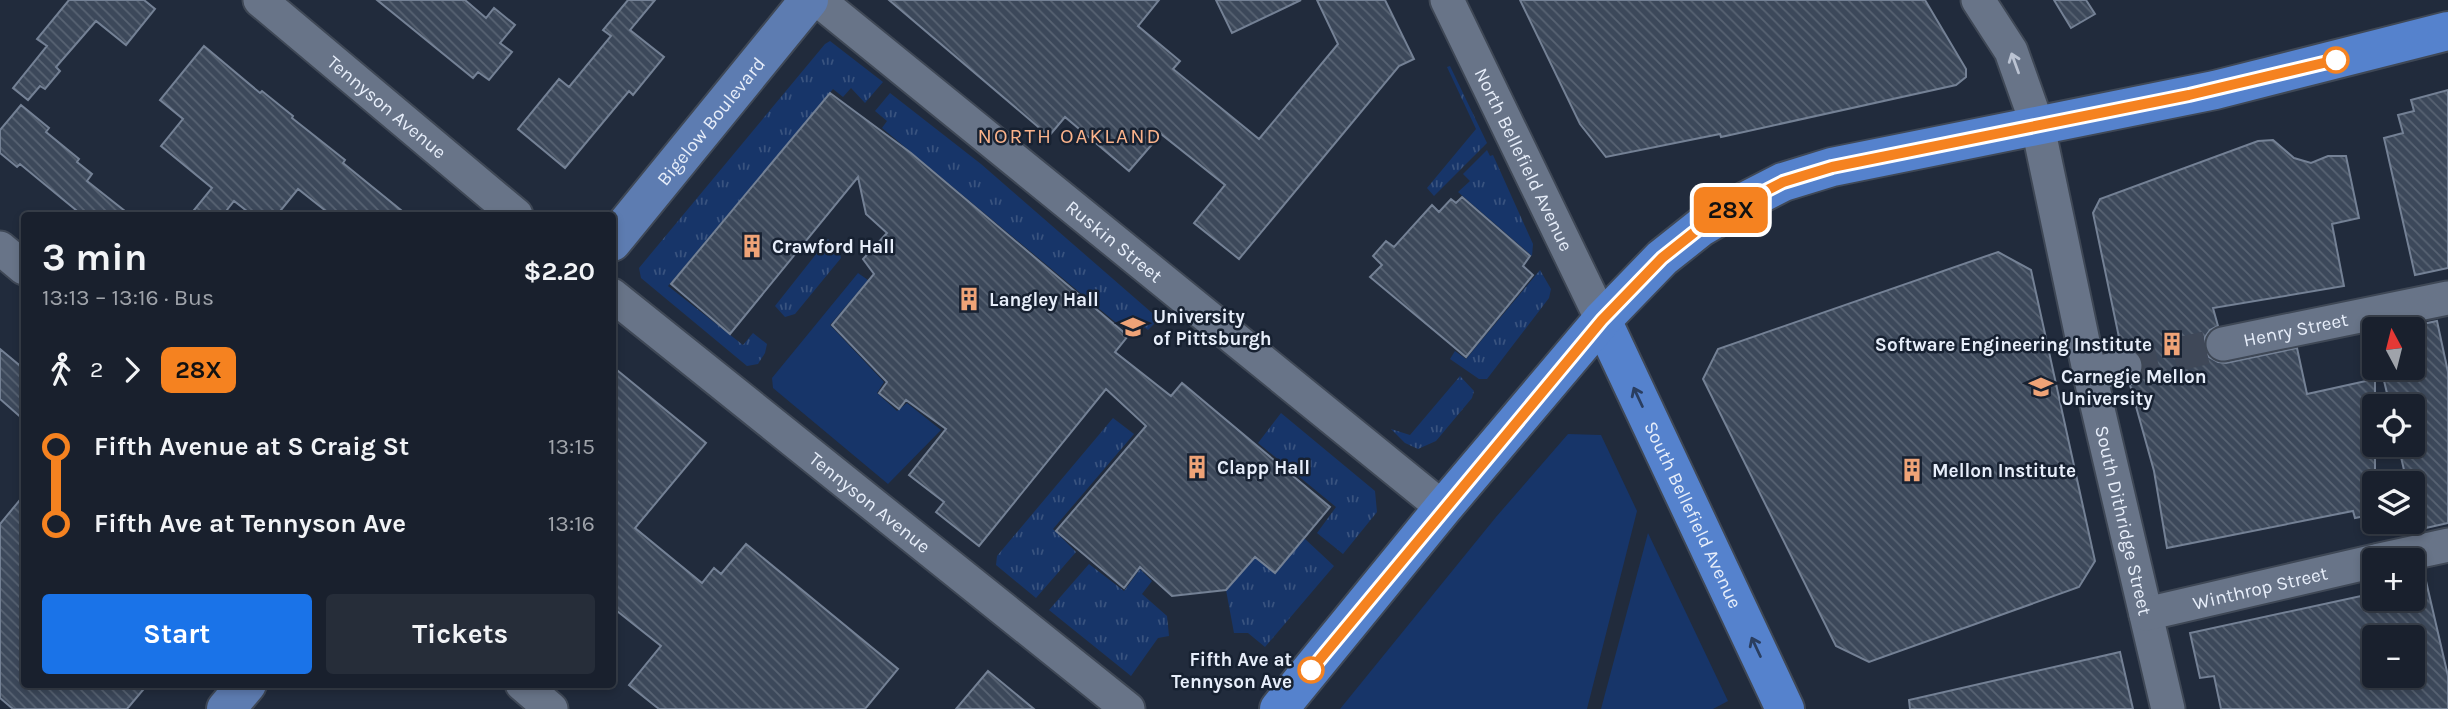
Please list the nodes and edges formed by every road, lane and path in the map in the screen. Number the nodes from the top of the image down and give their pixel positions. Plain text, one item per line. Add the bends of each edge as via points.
1 (260, 0) edge
2 (809, 0) edge
3 (818, 0) edge
4 (1447, 0) edge
5 (1978, 0) edge
6 (2448, 31) edge
7 (2038, 127) junction
8 (512, 212) edge
9 (616, 237) edge
10 (0, 248) edge
11 (21, 266) edge
12 (616, 299) edge
13 (2448, 299) edge
14 (1602, 320) junction
15 (2223, 344) tunnel mouth
16 (2125, 366) tunnel mouth
17 (2090, 375) junction
18 (1444, 508) junction
19 (2448, 545) edge
20 (2425, 550) edge
21 (2362, 564) edge
22 (2146, 614) junction
23 (244, 688) edge
24 (527, 688) edge
25 (226, 709) edge
26 (551, 709) edge
27 (1128, 709) edge
28 (1279, 709) edge
29 (1785, 709) edge
30 (2168, 709) edge

1 - 8 street, Tennyson Avenue
2 - 9 main road, Bigelow Boulevard
3 - 18 street, Ruskin Street
4 - 14 street, North Bellefield Avenue
7 -> 5 street, South Dithridge Street via 2011,51
6 - 7 highway via 2215,90
7 - 14 highway via 1832,167 1783,182 1701,227 1662,258
7 - 17 street, South Dithridge Street
10 - 11 street
12 - 27 street, Tennyson Avenue
13 - 15 street, Henry Street
14 - 18 highway
29 -> 14 highway, South Bellefield Avenue
16 - 17 street
17 - 22 street, South Dithridge Street
18 - 28 highway
19 - 20 street, Winthrop Street
21 - 22 street, Winthrop Street
22 - 30 street, South Dithridge Street
23 - 25 main road
24 - 26 street

